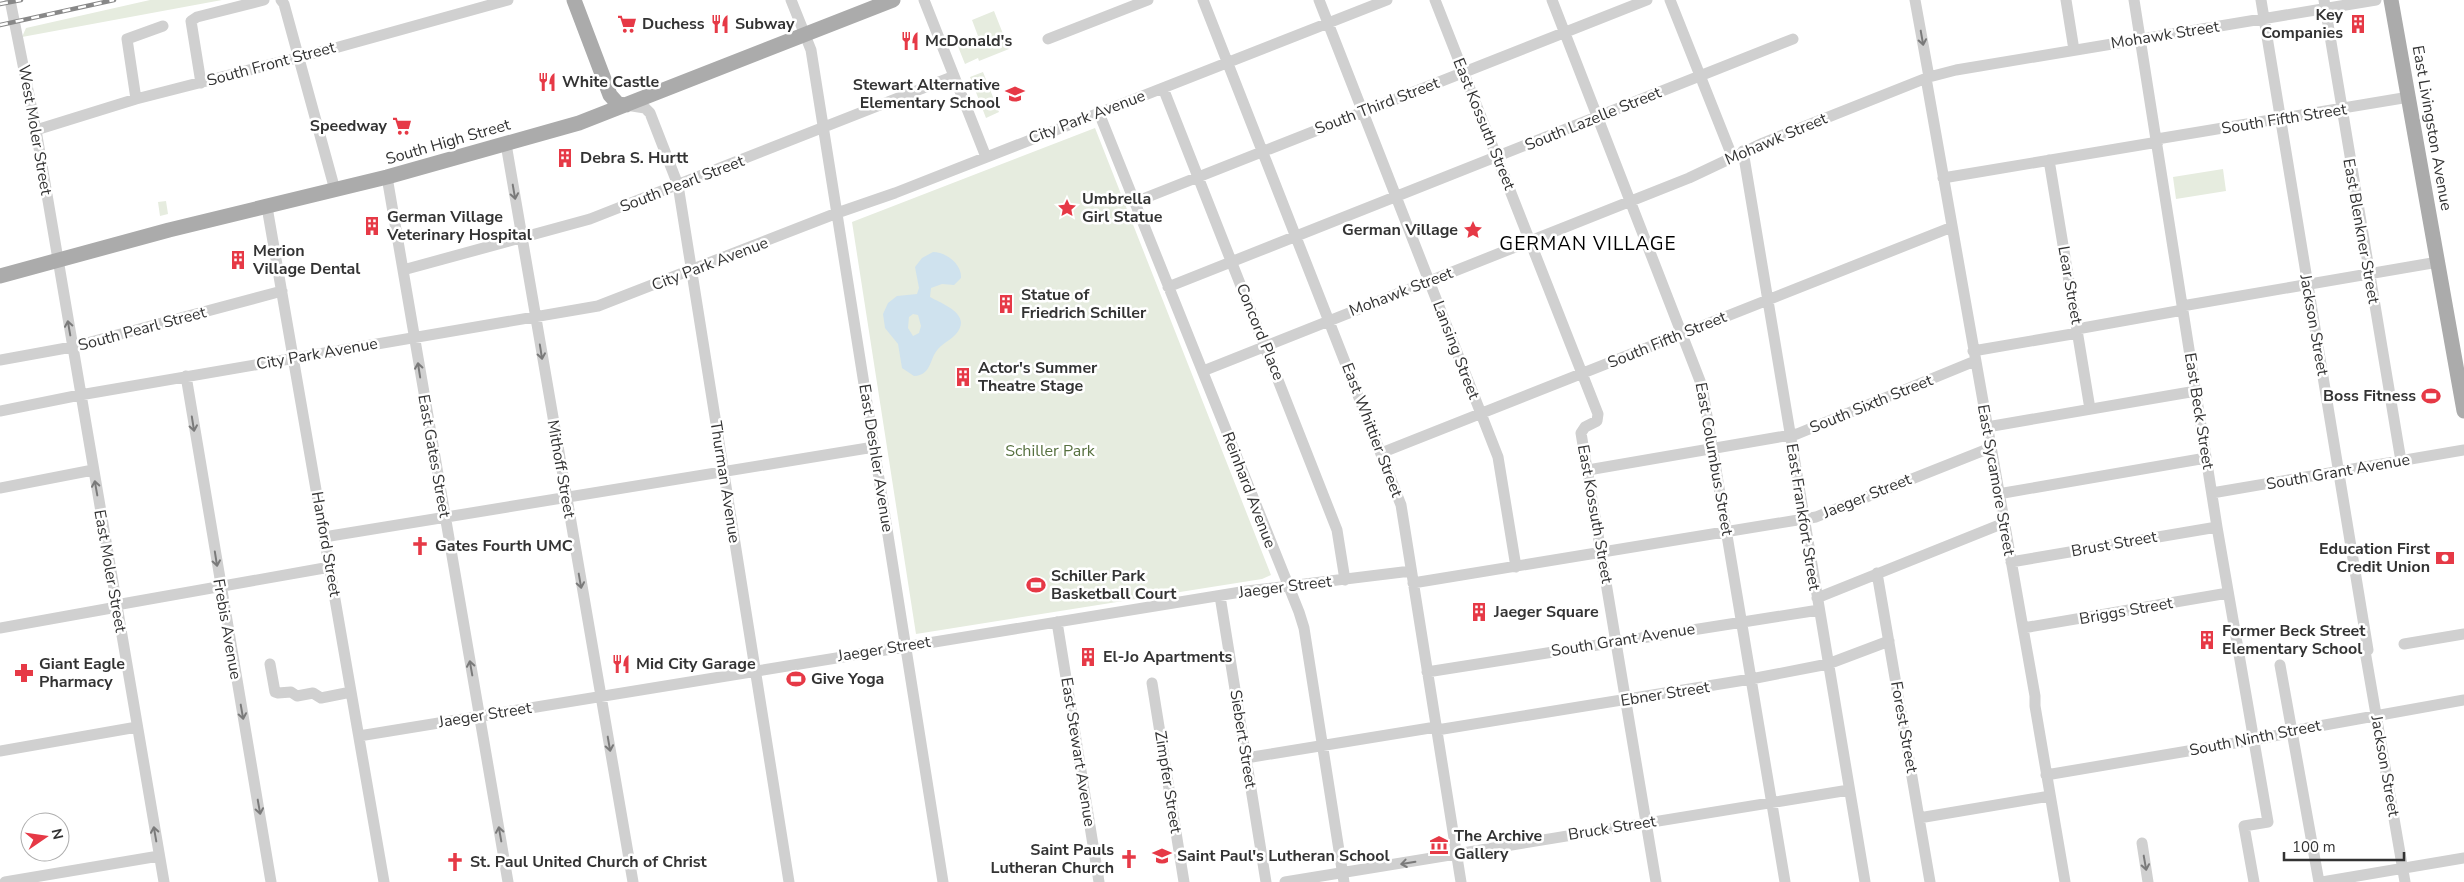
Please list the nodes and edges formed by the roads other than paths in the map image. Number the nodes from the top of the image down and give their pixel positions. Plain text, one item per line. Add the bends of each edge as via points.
1 (10, 0) edge
2 (264, 0) edge
3 (508, 0) edge
4 (574, 0) edge
5 (791, 0) edge
6 (893, 0) edge
7 (924, 0) edge
8 (1148, 0) edge
9 (1203, 0) edge
10 (1319, 0) edge
11 (1387, 0) edge
12 (1435, 0) edge
13 (1552, 0) edge
14 (1647, 0) edge
15 (1670, 0) edge
16 (1915, 0) edge
17 (2066, 0) edge
18 (2134, 0) edge
19 (2261, 0) edge
20 (2376, 0) edge
21 (2391, 0) edge
22 (282, 2) edge
23 (2324, 4) edge
24 (2265, 19) junction
25 (1328, 23) junction
26 (163, 26) dead end
27 (1565, 33) junction
28 (806, 35) junction
29 (1048, 39) dead end
30 (1794, 39) dead end
31 (2140, 39) junction
32 (2074, 50) junction
33 (298, 58) junction
34 (1227, 62) junction
35 (1464, 72) junction
36 (954, 76) junction
37 (1700, 77) junction
38 (1928, 77) junction
39 (201, 83) junction
40 (1163, 88) junction
41 (2410, 97) junction
42 (136, 99) junction
43 (626, 105) junction
44 (2342, 109) junction
45 (1099, 112) junction
46 (1362, 112) junction
47 (1598, 117) junction
48 (2280, 119) junction
49 (824, 128) junction
50 (36, 130) junction
51 (2158, 141) junction
52 (506, 144) junction
53 (1743, 151) junction
54 (1262, 152) junction
55 (1732, 156) junction
56 (986, 157) junction
57 (1497, 157) junction
58 (2049, 160) junction
59 (387, 177) junction
60 (1198, 177) junction
61 (1943, 178) junction
62 (678, 185) junction
63 (336, 190) junction
64 (1396, 197) junction
65 (1631, 200) junction
66 (1135, 202) junction
67 (268, 207) junction
68 (837, 213) junction
69 (1952, 227) junction
70 (1296, 236) junction
71 (522, 238) junction
72 (1530, 241) junction
73 (57, 260) junction
74 (1232, 262) junction
75 (2438, 262) junction
76 (402, 270) junction
77 (691, 271) junction
78 (2369, 274) junction
79 (0, 276) edge
80 (1429, 281) junction
81 (2307, 284) junction
82 (1168, 287) junction
83 (282, 291) junction
84 (1768, 300) junction
85 (2182, 308) junction
86 (535, 316) junction
87 (1329, 320) junction
88 (2077, 331) junction
89 (1683, 334) junction
90 (414, 337) junction
91 (1265, 346) junction
92 (72, 348) junction
93 (1974, 356) junction
94 (294, 358) junction
95 (0, 360) edge
96 (1203, 371) junction
97 (1582, 374) junction
98 (186, 376) junction
99 (2196, 392) junction
100 (80, 394) junction
101 (2090, 409) junction
102 (0, 411) edge
103 (2464, 411) edge
104 (1481, 414) junction
105 (1986, 427) junction
106 (1790, 436) junction
107 (874, 447) junction
108 (1990, 448) junction
109 (1713, 449) junction
110 (2464, 450) edge
111 (1381, 453) junction
112 (2206, 458) junction
113 (2401, 461) junction
114 (93, 470) junction
115 (723, 470) junction
116 (1588, 470) junction
117 (2339, 472) junction
118 (0, 488) edge
119 (2212, 493) junction
120 (1998, 494) junction
121 (565, 496) junction
122 (445, 517) junction
123 (1803, 519) junction
124 (2004, 523) junction
125 (2217, 527) junction
126 (1727, 532) junction
127 (324, 537) junction
128 (1601, 553) junction
129 (2011, 562) junction
130 (1516, 566) junction
131 (330, 568) junction
132 (1412, 571) junction
133 (1877, 572) junction
134 (1345, 580) junction
135 (1413, 583) junction
136 (220, 586) junction
137 (1288, 588) junction
138 (2228, 593) junction
139 (1220, 596) junction
140 (1816, 598) junction
141 (116, 606) junction
142 (1819, 610) junction
143 (1057, 622) junction
144 (1742, 622) junction
145 (0, 628) edge
146 (2023, 628) junction
147 (2464, 634) edge
148 (1616, 641) junction
149 (1889, 641) junction
150 (2404, 644) dead end
151 (906, 646) junction
152 (270, 664) dead end
153 (1828, 664) junction
154 (2280, 665) dead end
155 (754, 670) junction
156 (1427, 672) junction
157 (1752, 679) junction
158 (1152, 683) dead end
159 (351, 692) junction
160 (600, 696) junction
161 (1626, 700) junction
162 (2464, 700) edge
163 (480, 716) junction
164 (2376, 716) junction
165 (137, 727) junction
166 (1436, 729) junction
167 (2292, 731) junction
168 (359, 736) junction
169 (2253, 740) junction
170 (1322, 746) junction
171 (0, 751) edge
172 (1246, 758) junction
173 (2046, 775) junction
174 (1849, 790) junction
175 (2050, 796) junction
176 (1772, 803) junction
177 (1919, 818) junction
178 (1646, 823) junction
179 (2142, 844) dead end
180 (1456, 855) junction
181 (159, 856) junction
182 (2464, 858) edge
183 (2402, 868) junction
184 (1344, 877) edge
185 (5, 882) edge
186 (164, 882) edge
187 (271, 882) edge
188 (384, 882) edge
189 (508, 882) edge
190 (633, 882) edge
191 (789, 882) edge
192 (943, 882) edge
193 (1099, 882) edge
194 (1184, 882) edge
195 (1266, 882) edge
196 (1285, 882) edge
197 (1461, 882) edge
198 (1656, 882) edge
199 (1785, 882) edge
200 (1865, 882) edge
201 (1930, 882) edge
202 (2064, 882) edge
203 (2148, 882) edge
204 (2254, 882) edge
205 (2319, 882) edge
206 (2322, 882) edge
207 (2405, 882) edge

1 - 50 street, West Moler Street
2 - 39 street via 191,21
3 - 33 street, South Front Street
4 - 43 main road via 610,95 618,104
5 - 28 street, East Deshler Avenue
6 - 28 main road, South High Street
7 - 36 street
8 - 29 street
9 - 34 street, East Whittier Street
10 - 25 street, Lansing Street
11 - 25 street, City Park Avenue
12 - 35 street, East Kossuth Street
13 - 27 street, East Columbus Street
14 - 27 street, South Third Street
15 - 37 street
16 -> 38 street, East Sycamore Street
17 - 32 street
18 - 31 street, East Beck Street
19 - 24 street, Jackson Street
20 - 23 street, Mohawk Street
21 - 41 main road, East Livingston Avenue
22 - 33 street
23 - 24 street, Mohawk Street
23 - 44 street, East Blenkner Street
24 - 31 street, Mohawk Street
24 - 48 street, Jackson Street
25 - 34 street, City Park Avenue
25 - 46 street, Lansing Street
26 - 42 street via 127,39
27 - 35 street, South Third Street
27 - 47 street, East Columbus Street
28 - 43 main road, South High Street
28 - 49 street, East Deshler Avenue
30 - 37 street, South Lazelle Street
31 - 32 street, Mohawk Street
31 - 51 street, East Beck Street
32 - 38 street, Mohawk Street
33 - 39 street, South Front Street
33 - 63 street
34 - 40 street, City Park Avenue
34 - 54 street, East Whittier Street
35 - 46 street, South Third Street
35 - 57 street, East Kossuth Street
36 - 49 street, South Pearl Street
36 - 56 street
37 - 47 street, South Lazelle Street
37 - 55 street
38 - 53 street, Mohawk Street
38 - 61 street, East Sycamore Street
39 - 42 street, South Front Street
40 - 45 street, City Park Avenue
40 - 60 street, Concord Place
41 - 44 street, South Fifth Street
41 - 75 main road, East Livingston Avenue
42 - 50 street, South Front Street
43 - 52 main road, South High Street via 579,123
43 - 62 street, Thurman Avenue via 645,108 650,113
44 - 48 street, South Fifth Street
44 - 78 street, East Blenkner Street
45 - 56 street, City Park Avenue
45 - 66 street, Reinhard Avenue
46 - 54 street, South Third Street
46 - 64 street, Lansing Street
47 - 57 street, South Lazelle Street
47 - 65 street, East Columbus Street
48 - 51 street, South Fifth Street
48 - 81 street, Jackson Street
49 - 62 street, South Pearl Street
49 - 68 street, East Deshler Avenue
50 - 73 street, West Moler Street
51 - 58 street, South Fifth Street
51 - 85 street, East Beck Street
52 - 59 main road, South High Street
52 -> 71 street, Mithoff Street
53 - 55 street, Mohawk Street
53 - 84 street, East Frankfort Street
54 - 60 street, South Third Street
54 - 70 street, East Whittier Street
55 - 65 street, Mohawk Street via 1689,178
56 - 68 street, City Park Avenue
57 - 64 street, South Lazelle Street
57 - 72 street, East Kossuth Street
58 - 61 street, South Fifth Street
58 - 88 street, Lear Street
59 - 63 main road, South High Street
59 - 76 street, East Gates Street
60 - 66 street, South Third Street
60 - 74 street, Concord Place
61 - 69 street, East Sycamore Street
62 - 71 street, South Pearl Street via 590,219
62 - 77 street, Thurman Avenue
63 - 67 main road, South High Street
64 - 70 street, South Lazelle Street
64 - 80 street, Lansing Street
65 - 72 street, Mohawk Street
65 - 89 street, East Columbus Street
66 - 82 street, Reinhard Avenue
67 - 73 main road, South High Street
67 - 83 street, Hanford Street
68 - 77 street, City Park Avenue
68 - 107 street, East Deshler Avenue
69 - 84 street, South Fifth Street
69 - 93 street, East Sycamore Street
70 - 74 street, South Lazelle Street
70 - 87 street, East Whittier Street
71 - 76 street, South Pearl Street
71 - 86 street, Mithoff Street
72 - 80 street, Mohawk Street
72 - 97 street, East Kossuth Street
73 - 79 main road, South High Street
92 -> 73 street, East Moler Street
74 - 82 street, South Lazelle Street
74 - 91 street, Concord Place
75 - 78 street, South Sixth Street
75 - 103 main road, East Livingston Avenue
76 - 90 street, East Gates Street
77 - 86 street, City Park Avenue via 598,306
77 - 115 street, Thurman Avenue
78 - 81 street, South Sixth Street
78 - 113 street, East Blenkner Street
80 - 87 street, Mohawk Street
80 - 104 street, Lansing Street
81 - 85 street, South Sixth Street
81 - 117 street, Jackson Street
82 - 96 street, Reinhard Avenue
83 - 92 street, South Pearl Street
83 - 94 street, Hanford Street
84 - 89 street, South Fifth Street
84 - 106 street, East Frankfort Street
85 - 88 street, South Sixth Street
85 - 99 street, East Beck Street
86 - 90 street, City Park Avenue
86 -> 121 street, Mithoff Street
87 - 91 street, Mohawk Street
87 - 111 street, East Whittier Street
88 - 93 street, South Sixth Street
88 - 101 street, Lear Street
89 - 97 street, South Fifth Street
89 - 109 street, East Columbus Street via 1702,386
90 - 94 street, City Park Avenue
122 -> 90 street, East Gates Street
91 - 96 street, Mohawk Street
91 - 134 street, Concord Place via 1337,530
92 - 95 street, South Pearl Street
92 - 100 street, East Moler Street
93 - 105 street, East Sycamore Street
93 - 106 street, South Sixth Street
94 - 98 street, City Park Avenue
94 - 127 street, Hanford Street
96 - 137 street, Reinhard Avenue
97 - 104 street, South Fifth Street
97 - 116 street, East Kossuth Street via 1598,414 1597,421 1581,433
98 - 100 street, City Park Avenue
98 -> 136 street, Frebis Avenue
99 - 101 street
99 - 112 street, East Beck Street
100 - 102 street, City Park Avenue
100 - 114 street, East Moler Street
101 - 105 street
104 - 111 street, South Fifth Street
104 - 130 street, Lansing Street via 1500,465
105 - 108 street, East Sycamore Street
106 - 109 street, South Sixth Street
106 - 123 street, East Frankfort Street
107 - 115 street
107 - 151 street, East Deshler Avenue
108 - 120 street, East Sycamore Street
108 - 123 street, Jaeger Street via 1816,517
109 - 116 street, South Sixth Street
109 - 126 street, East Columbus Street
110 - 113 street, South Grant Avenue
111 - 132 street, East Whittier Street via 1401,505
112 - 119 street, East Beck Street
112 - 120 street
113 - 117 street, South Grant Avenue
114 - 118 street
141 -> 114 street, East Moler Street
115 - 121 street
115 - 155 street, Thurman Avenue
116 - 128 street, East Kossuth Street
117 - 119 street, South Grant Avenue
117 - 164 street, Jackson Street
119 - 125 street, East Beck Street
120 - 124 street, East Sycamore Street
121 - 122 street
121 -> 160 street, Mithoff Street
122 - 127 street
163 -> 122 street, East Gates Street
123 - 126 street, Jaeger Street
123 - 140 street, East Frankfort Street
124 - 129 street, East Sycamore Street
124 - 133 street
125 - 129 street, Brust Street
125 - 138 street, East Beck Street
126 - 128 street, Jaeger Street
126 - 144 street, East Columbus Street
127 - 131 street, Hanford Street
128 - 130 street, Jaeger Street
128 - 148 street, East Kossuth Street
129 - 146 street, East Sycamore Street
130 - 135 street, Jaeger Street
131 - 136 street
131 - 159 street, Hanford Street
132 - 134 street, Jaeger Street
132 - 135 street, East Whittier Street
133 - 140 street
133 - 149 street, Forest Street
134 - 137 street, Jaeger Street
135 - 156 street, East Whittier Street
136 - 141 street
136 -> 187 street, Frebis Avenue
137 - 139 street, Jaeger Street
137 - 170 street, Reinhard Avenue via 1304,628
138 - 146 street, Briggs Street
138 - 169 street, East Beck Street
139 - 143 street, Jaeger Street
139 - 172 street, Siebert Street
140 - 142 street, East Frankfort Street
141 - 145 street
141 - 165 street, East Moler Street
142 - 144 street, South Grant Avenue
142 - 153 street, East Frankfort Street
143 - 151 street, Jaeger Street
143 - 193 street, East Stewart Avenue
144 - 148 street, South Grant Avenue
144 - 157 street, East Columbus Street
146 - 173 street, East Sycamore Street
147 - 150 street
148 - 156 street, South Grant Avenue
148 - 161 street, East Kossuth Street
149 - 153 street, Ebner Street
149 - 177 street, Forest Street
151 - 155 street, Jaeger Street
151 - 192 street, East Deshler Avenue
152 - 159 street via 275,692 291,692 297,696 313,693 321,698
153 - 157 street, Ebner Street
153 - 174 street, East Frankfort Street
154 - 167 street
155 - 160 street, Jaeger Street
155 - 191 street, Thurman Avenue
156 - 166 street, East Whittier Street
157 - 161 street, Ebner Street
157 - 176 street, East Columbus Street
158 - 194 street, Zimpfer Street
159 - 168 street, Hanford Street
160 - 163 street, Jaeger Street
160 -> 190 street, Mithoff Street
161 - 166 street, Ebner Street
161 - 178 street, East Kossuth Street
162 - 164 street, South Ninth Street
163 - 168 street, Jaeger Street
189 -> 163 street, East Gates Street
164 - 167 street, South Ninth Street
164 - 183 street, Jackson Street
165 - 171 street
181 -> 165 street, East Moler Street
166 - 170 street, Ebner Street
166 - 180 street, East Whittier Street
167 - 169 street, South Ninth Street
167 - 205 street
168 - 188 street, Hanford Street
169 - 173 street, South Ninth Street
169 - 204 street, East Beck Street via 2268,822 2244,826
170 - 172 street, Ebner Street
170 - 184 street, Reinhard Avenue
172 - 195 street, Siebert Street
173 - 175 street, East Sycamore Street
174 - 176 street, Bruck Street
174 - 200 street, East Frankfort Street
175 - 177 street
175 - 202 street, East Sycamore Street
176 - 178 street, Bruck Street
176 - 199 street, East Columbus Street
177 - 201 street, Forest Street
178 - 180 street, Bruck Street
178 - 198 street, East Kossuth Street
179 -> 203 street
180 -> 184 street, Bruck Street
180 - 197 street, East Whittier Street
181 - 185 street
181 - 186 street, East Moler Street
182 - 183 street
183 - 206 street
183 - 207 street, Jackson Street
184 - 196 street, Bruck Street

